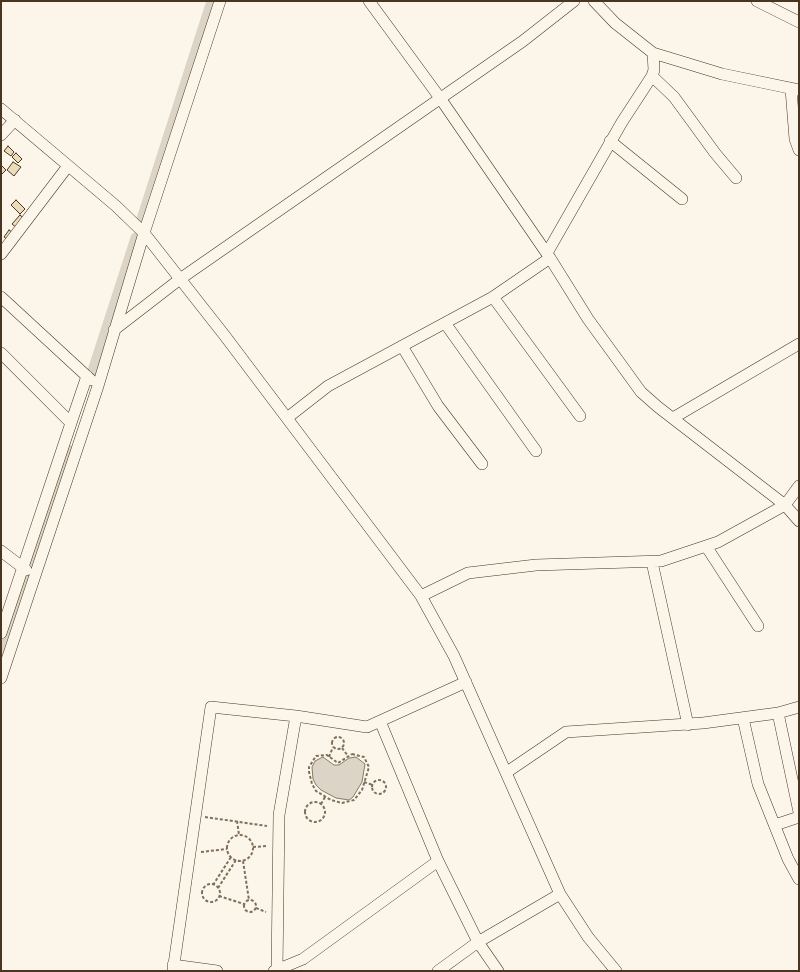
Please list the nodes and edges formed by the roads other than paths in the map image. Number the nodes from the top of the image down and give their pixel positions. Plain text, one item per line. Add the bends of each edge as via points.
1 (220, 1) edge
2 (369, 1) edge
3 (574, 1) edge
4 (594, 1) edge
5 (757, 1) edge
6 (775, 5) edge
7 (799, 22) edge
8 (652, 53) junction
9 (652, 76) junction
10 (795, 90) edge
11 (440, 98) junction
12 (1, 109) edge
13 (15, 120) junction
14 (1, 135) edge
15 (610, 141) junction
16 (798, 142) edge
17 (68, 166) junction
18 (736, 178) dead end
19 (682, 199) dead end
20 (144, 234) junction
21 (1, 254) edge
22 (548, 256) junction
23 (180, 279) junction
24 (1, 297) edge
25 (493, 297) junction
26 (445, 323) junction
27 (114, 330) junction
28 (799, 344) edge
29 (402, 346) junction
30 (1, 353) edge
31 (87, 376) junction
32 (98, 386) junction
33 (580, 416) dead end
34 (287, 418) junction
35 (673, 418) junction
36 (71, 423) junction
37 (536, 451) dead end
38 (482, 464) dead end
39 (799, 486) edge
40 (785, 505) junction
41 (799, 521) edge
42 (706, 546) junction
43 (1, 551) edge
44 (652, 562) junction
45 (22, 567) junction
46 (35, 577) junction
47 (421, 596) junction
48 (758, 626) dead end
49 (1, 633) edge
50 (1, 678) edge
51 (466, 682) junction
52 (799, 707) edge
53 (778, 713) junction
54 (296, 716) junction
55 (743, 718) junction
56 (380, 721) junction
57 (688, 725) junction
58 (507, 772) junction
59 (799, 812) edge
60 (799, 817) edge
61 (775, 825) junction
62 (438, 861) junction
63 (799, 879) edge
64 (560, 894) junction
65 (478, 942) junction
66 (173, 968) edge
67 (217, 971) edge
68 (276, 971) edge
69 (438, 971) edge
70 (498, 971) edge
71 (616, 971) edge

1 - 20 street
2 - 11 street
3 - 11 street via 523,41
4 - 8 street via 615,24
5 - 6 street
6 - 7 street
8 - 9 street
8 - 10 street via 710,71
9 - 15 street
9 - 18 street via 674,97
10 - 16 street
11 - 22 street
11 - 23 street
12 - 13 street
13 - 14 street
13 - 17 street
15 - 19 street
15 - 22 street
17 - 20 street via 116,206
17 - 21 street
20 - 23 street
20 - 27 street
22 - 25 street
22 - 35 street via 588,319 641,392
23 - 27 street
23 - 34 street
24 - 31 street
25 - 26 street
25 - 33 street
26 - 29 street
26 - 37 street
27 - 32 street
28 - 35 street
29 - 34 street via 328,386
29 - 38 street via 438,406
30 - 36 street
31 - 32 street
31 - 36 street
32 - 46 street
34 - 47 street
35 - 40 street
36 - 45 street
39 - 40 street
40 - 41 street
40 - 42 street
42 - 44 street
42 - 48 street
43 - 45 street
44 - 47 street via 536,565 468,573
44 - 57 street
45 - 46 street
45 - 49 street
46 - 50 street
47 - 51 street via 449,645
51 - 56 street
51 - 58 street
52 - 53 street
53 - 55 street
53 - 59 street
54 - 56 street via 368,727
54 - 66 street via 211,707
54 - 68 street via 279,815
55 - 57 street
55 - 61 street via 758,784
56 - 62 street
57 - 58 street via 595,728 566,732
58 - 64 street
60 - 61 street
61 - 63 street
62 - 65 street
62 - 68 street via 304,959
64 - 65 street
64 - 71 street via 588,937
65 - 69 street
65 - 70 street
66 - 67 street

